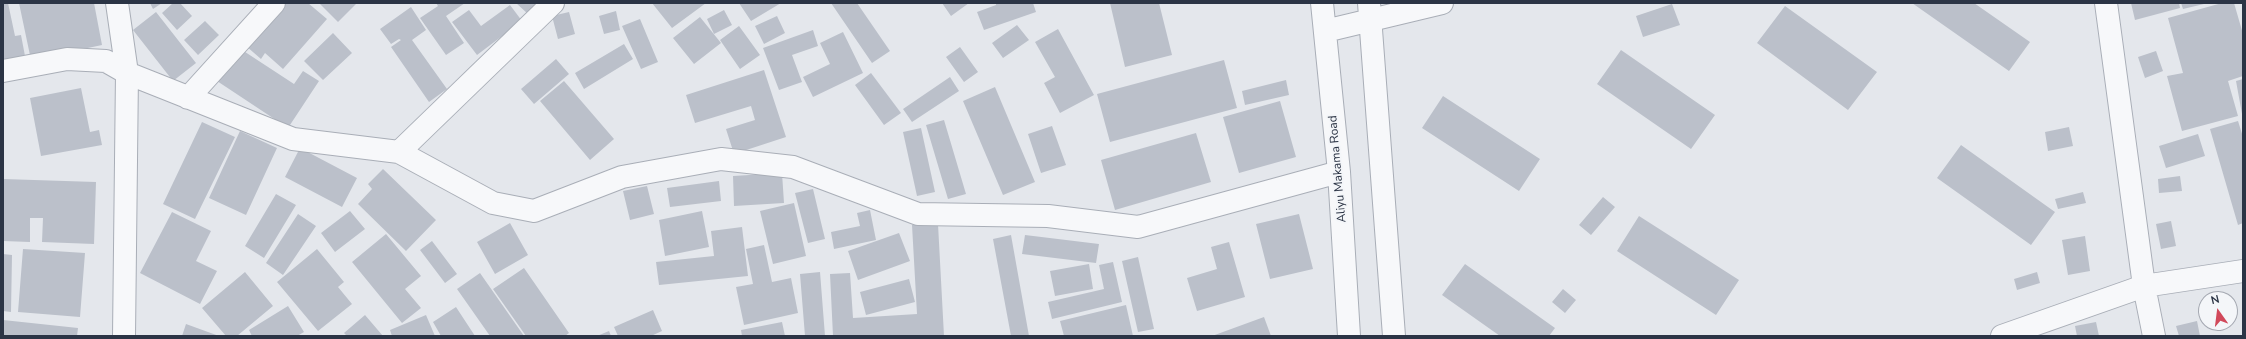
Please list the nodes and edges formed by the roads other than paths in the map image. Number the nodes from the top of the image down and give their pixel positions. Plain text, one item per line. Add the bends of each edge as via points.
1 (117, 3) edge
2 (274, 3) edge
3 (553, 3) edge
4 (1322, 3) edge
5 (1442, 3) edge
6 (2106, 3) edge
7 (1370, 12) edge
8 (1325, 31) junction
9 (3, 71) edge
10 (127, 73) junction
11 (188, 98) junction
12 (399, 152) junction
13 (1339, 172) junction
14 (2243, 271) edge
15 (2144, 286) junction
16 (124, 336) edge
17 (1349, 336) edge
18 (1394, 336) edge
19 (2002, 336) edge
20 (2154, 336) edge

1 - 10 street
2 - 11 street
3 - 12 street
4 - 8 street, Aliyu Makama Road
5 - 7 street
6 - 15 street
7 - 8 street
7 - 18 street
8 - 13 street, Aliyu Makama Road
9 - 10 street via 67,59 106,61
10 - 11 street
10 - 16 street
11 - 12 street via 294,139
12 - 13 street via 493,204 534,211 622,177 721,159 793,168 918,214 1048,216 1138,227
13 - 17 street, Aliyu Makama Road
14 - 15 street
15 - 19 street
15 - 20 street

